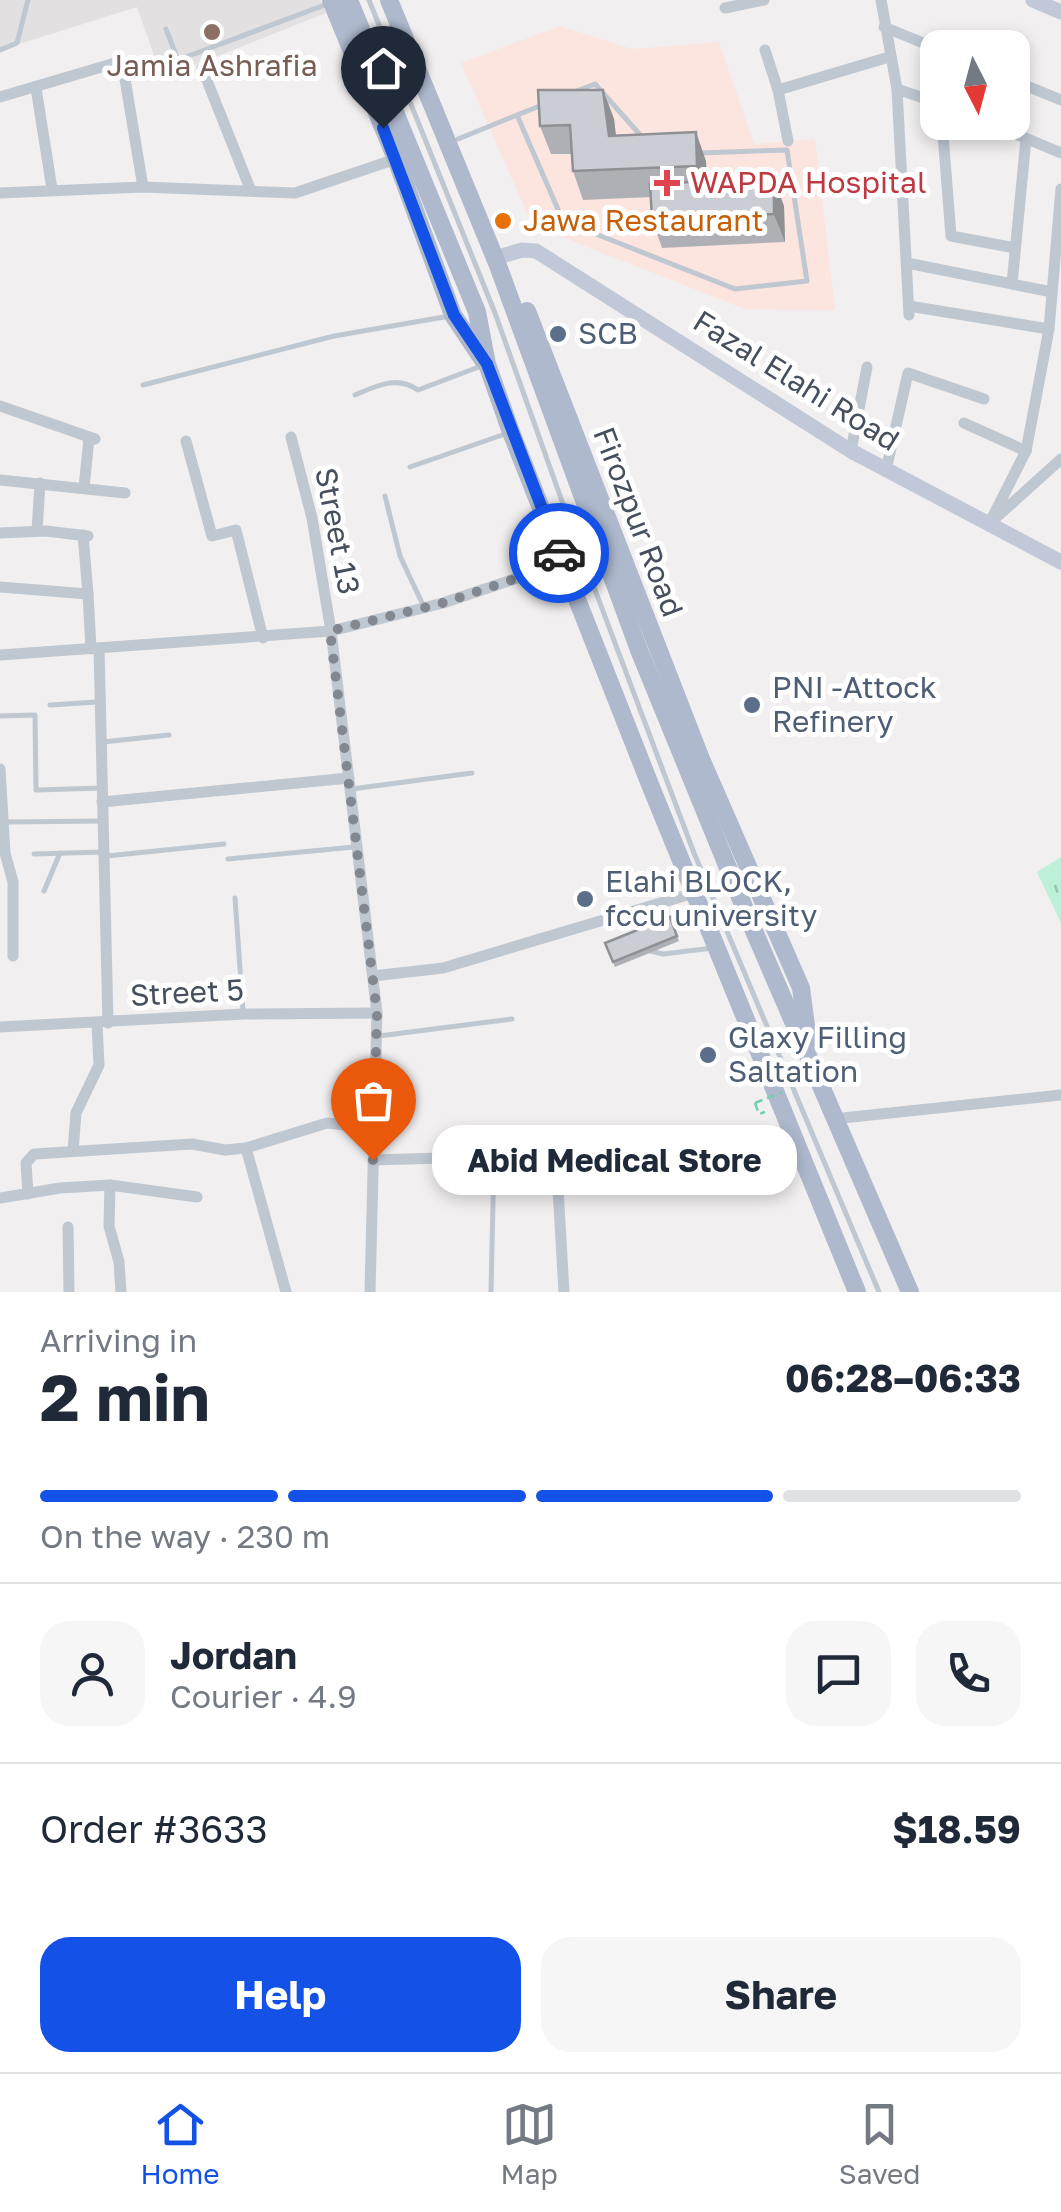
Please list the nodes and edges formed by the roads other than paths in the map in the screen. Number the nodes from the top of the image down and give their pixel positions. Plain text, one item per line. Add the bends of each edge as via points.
1 (28, 0) edge
2 (369, 0) edge
3 (389, 0) edge
4 (401, 0) edge
5 (764, 0) edge
6 (881, 0) edge
7 (1032, 0) edge
8 (337, 1) edge
9 (725, 8) dead end
10 (1061, 12) edge
11 (884, 27) junction
12 (166, 29) dead end
13 (920, 42) edge
14 (0, 50) edge
15 (765, 50) dead end
16 (889, 57) junction
17 (202, 68) dead end
18 (1030, 87) edge
19 (36, 88) junction
20 (897, 89) junction
21 (778, 90) junction
22 (563, 96) edge
23 (920, 96) edge
24 (0, 97) edge
25 (1061, 100) edge
26 (548, 102) edge
27 (516, 115) junction
28 (458, 139) junction
29 (645, 140) edge
30 (943, 140) edge
31 (1026, 140) edge
32 (1028, 140) edge
33 (788, 142) dead end
34 (694, 153) edge
35 (1061, 153) edge
36 (396, 159) junction
37 (144, 187) junction
38 (52, 190) junction
39 (0, 192) edge
40 (251, 192) junction
41 (1061, 193) edge
42 (1015, 248) junction
43 (506, 255) junction
44 (906, 263) junction
45 (1012, 284) junction
46 (1052, 292) junction
47 (454, 315) junction
48 (1049, 328) junction
49 (487, 364) junction
50 (867, 367) dead end
51 (143, 384) dead end
52 (355, 395) dead end
53 (984, 398) dead end
54 (0, 406) edge
55 (964, 423) dead end
56 (511, 432) junction
57 (291, 437) dead end
58 (186, 441) dead end
59 (850, 450) junction
60 (1026, 451) junction
61 (1061, 459) edge
62 (410, 467) dead end
63 (886, 470) junction
64 (0, 480) edge
65 (40, 484) junction
66 (84, 488) junction
67 (125, 493) dead end
68 (385, 496) dead end
69 (989, 524) junction
70 (37, 531) junction
71 (0, 533) edge
72 (1061, 562) edge
73 (562, 563) junction
74 (0, 586) edge
75 (88, 594) junction
76 (424, 607) junction
77 (330, 631) junction
78 (263, 638) junction
79 (95, 648) junction
80 (0, 656) edge
81 (100, 702) junction
82 (50, 705) dead end
83 (0, 716) edge
84 (170, 736) dead end
85 (101, 742) junction
86 (0, 769) edge
87 (472, 773) dead end
88 (350, 784) junction
89 (102, 795) junction
90 (102, 821) junction
91 (2, 822) edge
92 (224, 844) dead end
93 (357, 846) junction
94 (2, 848) edge
95 (60, 853) junction
96 (34, 854) dead end
97 (103, 854) junction
98 (228, 860) dead end
99 (44, 891) dead end
100 (235, 898) dead end
101 (697, 900) junction
102 (654, 926) edge
103 (644, 945) edge
104 (716, 948) junction
105 (13, 956) dead end
106 (373, 976) junction
107 (377, 1013) junction
108 (244, 1014) junction
109 (512, 1020) dead end
110 (102, 1024) junction
111 (0, 1027) edge
112 (376, 1036) junction
113 (811, 1067) junction
114 (1061, 1094) edge
115 (834, 1120) junction
116 (374, 1128) junction
117 (796, 1144) junction
118 (246, 1148) junction
119 (74, 1151) junction
120 (556, 1154) junction
121 (494, 1156) junction
122 (373, 1160) junction
123 (110, 1185) junction
124 (28, 1194) junction
125 (197, 1197) dead end
126 (0, 1198) edge
127 (68, 1227) dead end
128 (69, 1292) edge
129 (121, 1292) edge
130 (286, 1292) edge
131 (370, 1292) edge
132 (491, 1292) edge
133 (564, 1292) edge
134 (857, 1292) edge
135 (879, 1292) edge
136 (910, 1292) edge

1 - 14 lane via 17,43
2 - 135 lane, bridge via 488,296 694,852
3 - 113 main road, Firozpur Road via 497,262 639,650
4 - 28 main road, Firozpur Road
5 - 9 street
6 - 11 street
7 - 10 street
8 - 12 lane via 178,60
8 - 36 main road
8 - 49 main road via 476,312
11 - 13 street
11 - 16 street
15 - 21 street
16 - 20 street
16 - 21 street
17 - 40 street
18 - 25 street
19 - 24 street
19 - 37 street via 122,60
19 - 38 street
20 - 23 street
20 - 44 street
21 - 33 street
22 - 29 lane via 594,84
26 - 27 lane
27 - 28 lane
27 - 34 lane via 563,222 735,289 807,281 787,150
28 - 43 main road, Firozpur Road
30 - 42 street via 951,236
31 - 42 street
32 - 35 street
36 - 40 street via 295,193
36 - 47 main road
37 - 38 street
37 - 40 street
38 - 39 street
41 - 46 street
42 - 45 street
43 - 59 street, Fazal Elahi Road via 536,251
43 - 113 main road, Firozpur Road via 701,759 800,988
44 - 45 street
44 - 48 street via 909,311
45 - 46 street
46 - 48 street
47 - 49 main road
47 - 51 lane via 334,336
48 - 60 street
49 - 52 lane via 418,390 385,383
49 - 56 main road
50 - 59 street
53 - 63 street via 908,373
54 - 66 street via 92,438
55 - 60 street
56 - 62 lane
56 - 73 main road
57 - 77 street, Street 13
58 - 78 street via 212,536 236,530
59 - 63 street, Fazal Elahi Road
60 - 69 street
61 - 69 street
63 - 69 street, Fazal Elahi Road
64 - 65 street
65 - 66 street
65 - 70 street
66 - 67 street
68 - 76 lane via 400,556
69 - 72 street, Fazal Elahi Road
70 - 71 street
70 - 75 street via 86,536
73 - 76 street
73 - 101 main road
74 - 75 street
75 - 79 street
76 - 77 street
77 - 78 street
77 - 88 street, Street 13
78 - 79 street
79 - 80 street
79 - 81 street
81 - 82 lane
81 - 85 street
83 - 89 lane via 35,715 36,790
84 - 85 lane
85 - 89 street
86 - 91 street
87 - 88 lane
88 - 89 street
88 - 93 street, Street 13
89 - 90 street
90 - 91 lane
90 - 97 street
91 - 94 street
92 - 97 lane
93 - 98 lane
93 - 106 street, Street 13
94 - 105 street via 14,882
95 - 96 lane
95 - 97 lane
95 - 99 lane
97 - 110 street
100 - 108 lane
101 - 102 lane
101 - 104 main road
101 - 106 street via 443,968
103 - 104 lane via 654,954
104 - 117 main road
106 - 107 street, Street 13
107 - 108 street, Street 5
107 - 112 street, Street 13
108 - 110 street, Street 5
109 - 112 lane
110 - 111 street, Street 5
110 - 119 street via 99,1065 76,1113
112 - 116 street, Street 13
113 - 115 main road, Firozpur Road
114 - 115 street
115 - 136 main road, Firozpur Road
116 - 118 street via 327,1123
116 - 122 street, Street 13
117 - 120 street
117 - 134 main road
118 - 119 street
118 - 130 street
119 - 124 street via 34,1154 26,1163
120 - 121 street
120 - 133 street
121 - 122 street
121 - 132 lane
122 - 131 street, Street 13
123 - 124 street
123 - 125 street
123 - 129 street via 109,1226
124 - 126 street
127 - 128 street

